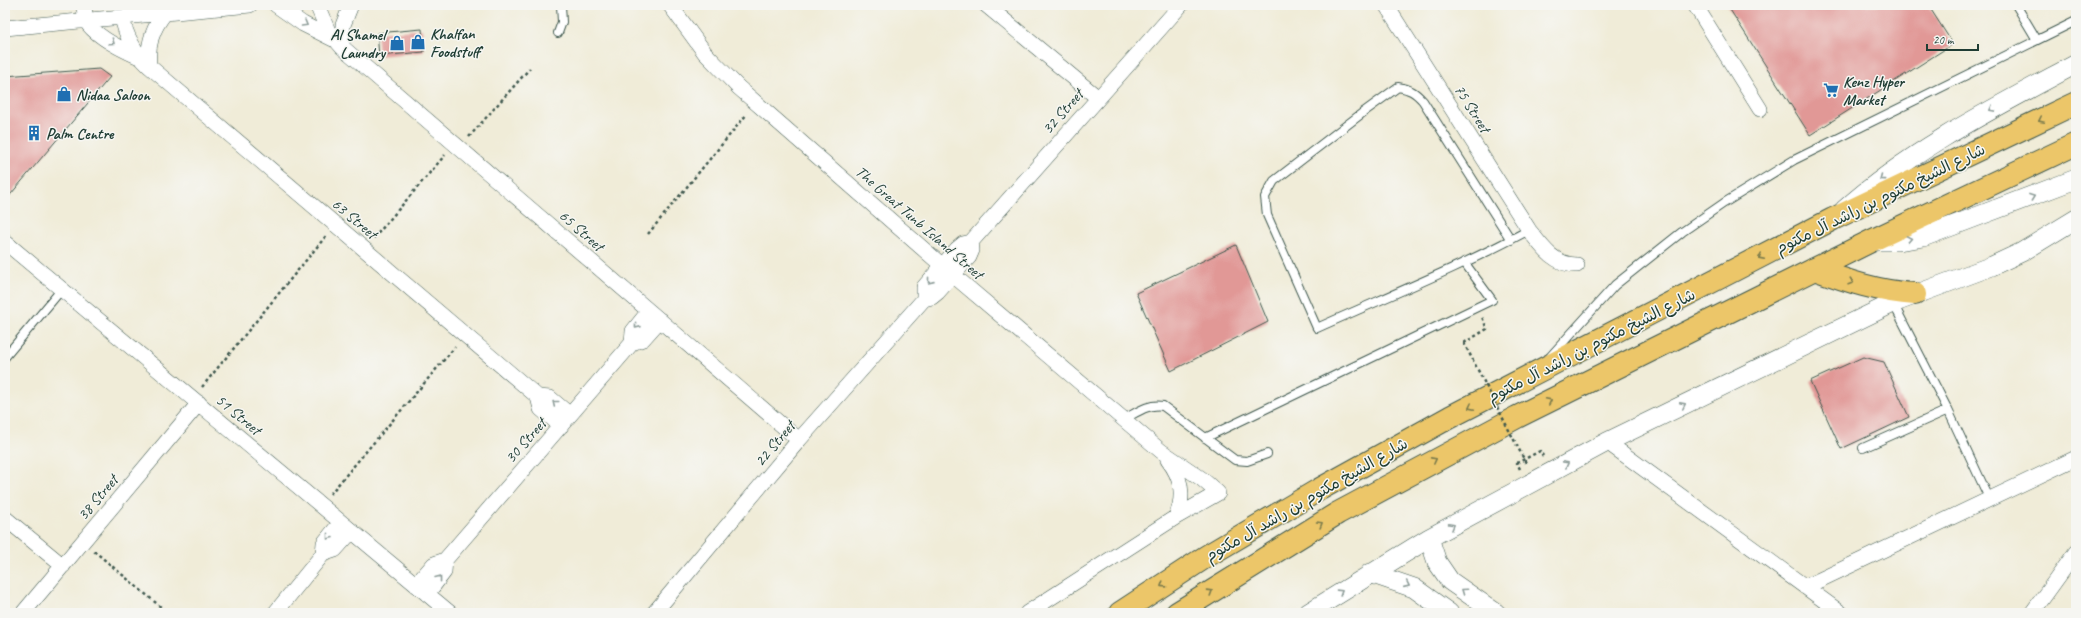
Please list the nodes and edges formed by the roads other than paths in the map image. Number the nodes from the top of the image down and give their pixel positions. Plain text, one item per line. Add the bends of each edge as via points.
1 (84, 5) edge
2 (250, 5) edge
3 (276, 5) edge
4 (317, 5) edge
5 (351, 5) edge
6 (561, 5) edge
7 (670, 5) edge
8 (986, 5) edge
9 (1181, 5) edge
10 (1386, 5) edge
11 (1695, 5) edge
12 (2016, 5) edge
13 (165, 12) junction
14 (95, 15) edge
15 (122, 17) junction
16 (2076, 21) edge
17 (5, 28) edge
18 (558, 33) dead end
19 (2037, 40) junction
20 (339, 44) junction
21 (145, 62) junction
22 (2076, 64) edge
23 (1098, 98) junction
24 (2076, 103) edge
25 (1760, 109) dead end
26 (2076, 144) edge
27 (2076, 180) edge
28 (1833, 219) junction
29 (2076, 219) edge
30 (1529, 230) junction
31 (1511, 240) junction
32 (1871, 241) junction
33 (5, 242) edge
34 (1464, 262) junction
35 (1577, 265) dead end
36 (1814, 269) junction
37 (948, 270) junction
38 (62, 290) junction
39 (1915, 294) junction
40 (1893, 303) junction
41 (654, 316) junction
42 (5, 357) edge
43 (1534, 374) junction
44 (196, 401) junction
45 (1948, 410) junction
46 (1124, 419) junction
47 (565, 421) junction
48 (1205, 438) junction
49 (799, 440) junction
50 (1607, 442) junction
51 (1863, 448) dead end
52 (1161, 451) junction
53 (1267, 454) dead end
54 (2076, 458) edge
55 (1989, 498) junction
56 (1176, 517) junction
57 (5, 518) edge
58 (346, 527) junction
59 (1429, 538) junction
60 (2076, 552) edge
61 (63, 566) junction
62 (1370, 573) junction
63 (1805, 587) junction
64 (422, 589) junction
65 (23, 613) edge
66 (275, 613) edge
67 (450, 613) edge
68 (654, 613) edge
69 (1027, 613) edge
70 (1120, 613) edge
71 (1177, 613) edge
72 (1308, 613) edge
73 (1449, 613) edge
74 (1496, 613) edge
75 (1841, 613) edge
76 (2032, 613) edge

1 - 14 street
2 - 13 street
3 -> 20 street, 65 Street
4 - 20 street, 65 Street via 323,21
5 - 20 street via 343,24
6 - 18 lane via 562,22
7 - 37 street, The Great Tunb Island Street via 705,53 757,103
8 - 23 street
9 - 23 street, 32 Street
10 - 30 street, 75 Street
11 - 25 street
12 - 19 lane
13 - 15 street
13 - 21 street via 149,43
14 - 15 street
14 - 17 street
14 -> 21 street, 63 Street via 112,42
15 - 21 street, 63 Street via 128,39
16 - 19 lane
19 - 43 lane via 1794,160 1724,203 1682,232 1615,285
20 - 41 street, 65 Street
21 - 47 street, 63 Street via 538,397 550,398
22 -> 28 street via 1984,114 1894,169
23 - 37 street, 32 Street via 971,242 971,253
24 -> 28 main road, شارع الشيخ مكتوم بن راشد آل مكتوم
26 - 32 main road, شارع الشيخ مكتوم بن راشد آل مكتوم
32 -> 27 street via 1897,242 1923,236
28 -> 43 main road, شارع الشيخ مكتوم بن راشد آل مكتوم
29 - 39 street via 1998,263
30 - 31 lane
30 - 35 street, 75 Street via 1556,260
31 - 34 lane
31 - 34 lane via 1423,101 1408,89 1398,88 1365,111 1279,177 1267,191 1267,215 1317,328
32 - 36 main road, شارع الشيخ مكتوم بن راشد آل مكتوم
33 - 38 street, 51 Street
34 - 48 lane via 1492,300
36 -> 39 main road via 1863,286
71 -> 36 main road, شارع الشيخ مكتوم بن راشد آل مكتوم via 1338,513 1416,469 1517,416
37 - 46 street, The Great Tunb Island Street
37 - 49 street, 22 Street via 935,295 924,299
38 - 42 lane
38 - 44 street, 51 Street
39 - 40 street
40 - 45 lane
50 -> 40 street
41 - 47 street, 30 Street via 633,331 632,343
41 - 49 street, 65 Street
43 -> 70 main road, شارع الشيخ مكتوم بن راشد آل مكتوم via 1320,489 1207,556
44 - 58 street, 51 Street
44 - 61 street, 38 Street
45 - 51 lane
45 - 55 lane
46 - 48 lane via 1148,407 1163,406
46 - 52 street, The Great Tunb Island Street
47 - 64 street, 30 Street via 445,560 434,564
48 - 53 lane via 1235,460 1247,461
49 - 68 street, 22 Street
59 -> 50 street
50 - 63 street
52 - 56 street, The Great Tunb Island Street via 1178,474 1181,485 1182,496
52 - 56 street, The Great Tunb Island Street via 1218,493
54 - 55 street
55 - 63 street
56 - 69 street
57 - 61 street
58 - 64 street, 51 Street
58 - 66 street via 324,543 323,554
59 - 62 street
74 -> 59 street via 1450,581 1437,562
60 - 76 street
61 - 65 street, 38 Street
72 -> 62 street
62 -> 73 street via 1414,588
63 - 75 street
64 - 67 street, 51 Street

